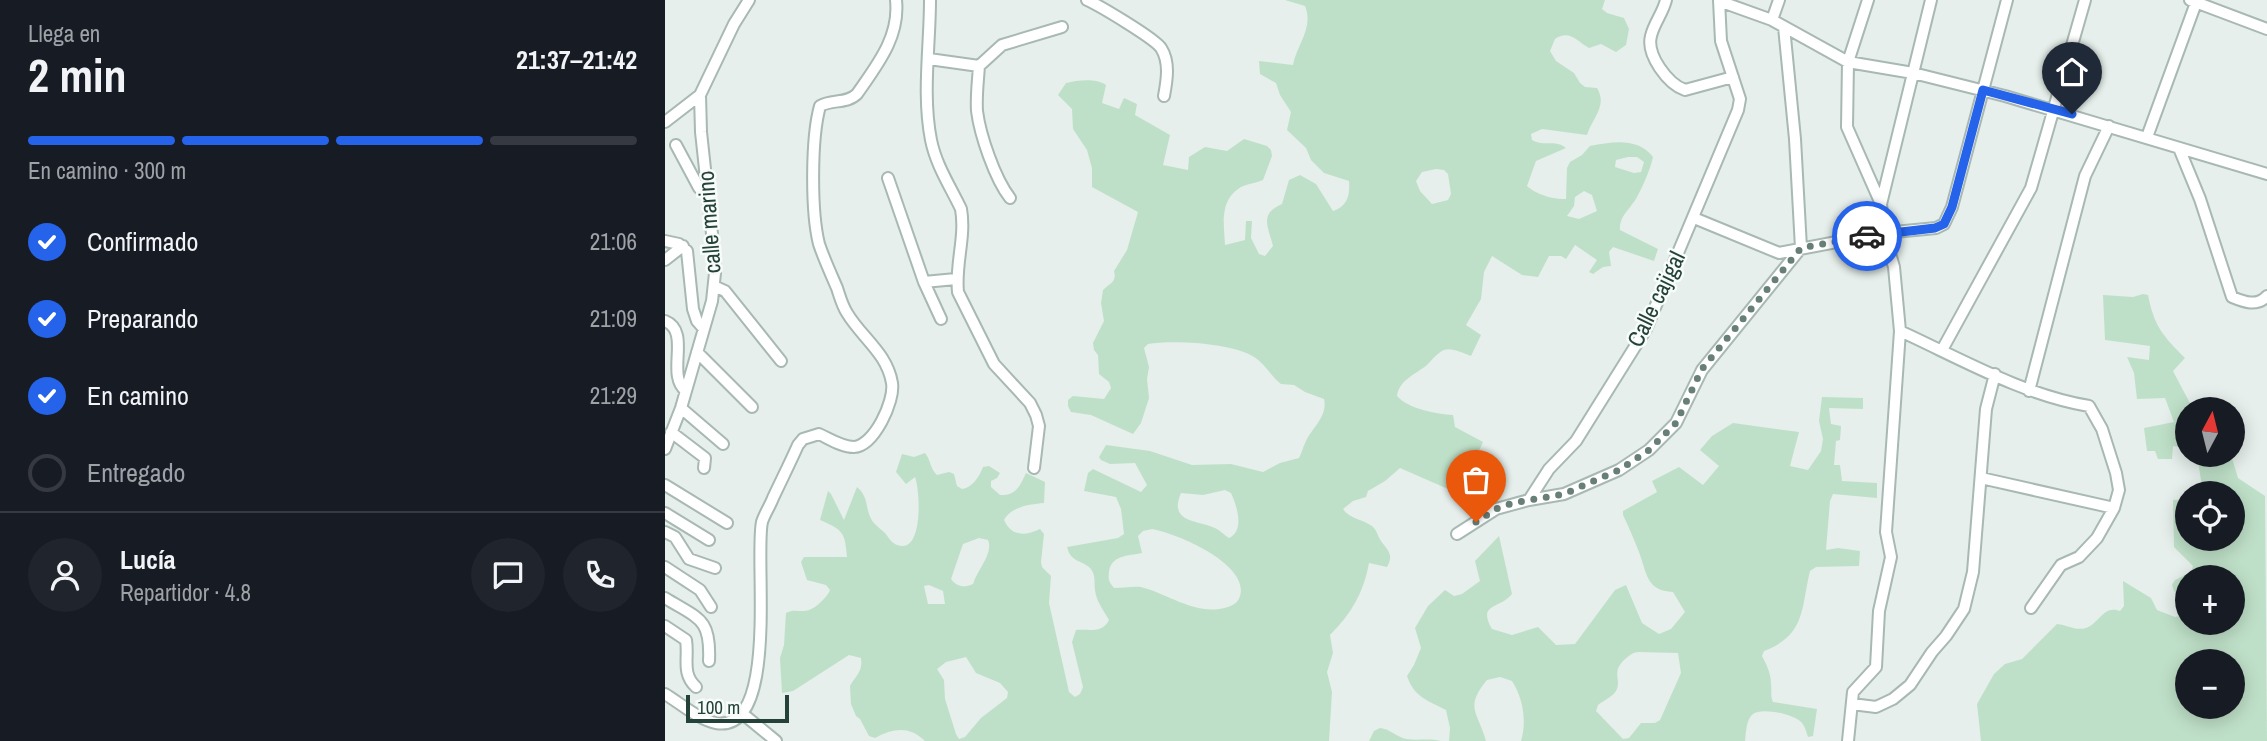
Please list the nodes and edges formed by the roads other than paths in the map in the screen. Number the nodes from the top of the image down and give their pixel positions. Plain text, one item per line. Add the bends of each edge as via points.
1 (749, 0) edge
2 (896, 0) edge
3 (930, 0) edge
4 (1087, 0) edge
5 (1666, 0) edge
6 (1779, 0) edge
7 (1868, 0) edge
8 (1931, 0) edge
9 (2007, 0) edge
10 (2085, 0) edge
11 (1719, 1) edge
12 (2194, 1) edge
13 (1772, 20) junction
14 (1062, 27) dead end
15 (1784, 27) junction
16 (2267, 29) edge
17 (929, 59) junction
18 (1848, 62) junction
19 (979, 66) junction
20 (1913, 73) junction
21 (1733, 77) junction
22 (1983, 90) junction
23 (700, 95) junction
24 (1164, 96) dead end
25 (2054, 109) junction
26 (665, 122) edge
27 (2109, 126) junction
28 (2147, 137) junction
29 (676, 145) dead end
30 (2179, 148) junction
31 (2266, 171) edge
32 (888, 178) dead end
33 (708, 191) junction
34 (1010, 198) dead end
35 (1881, 204) junction
36 (1694, 218) junction
37 (1884, 233) junction
38 (665, 241) edge
39 (683, 246) junction
40 (1801, 248) junction
41 (665, 260) edge
42 (956, 279) junction
43 (924, 282) junction
44 (714, 286) junction
45 (2267, 296) edge
46 (941, 319) dead end
47 (665, 321) edge
48 (704, 329) junction
49 (1900, 331) junction
50 (1942, 350) junction
51 (697, 352) junction
52 (781, 361) dead end
53 (1995, 374) junction
54 (686, 391) junction
55 (2029, 391) junction
56 (752, 407) dead end
57 (681, 408) junction
58 (671, 432) junction
59 (723, 444) dead end
60 (665, 449) edge
61 (704, 468) dead end
62 (1034, 468) dead end
63 (1981, 478) junction
64 (665, 485) edge
65 (1529, 500) junction
66 (2114, 508) junction
67 (665, 513) edge
68 (727, 523) dead end
69 (665, 532) edge
70 (1457, 534) dead end
71 (709, 540) dead end
72 (665, 568) edge
73 (715, 568) dead end
74 (665, 598) edge
75 (711, 607) dead end
76 (2031, 608) dead end
77 (665, 626) edge
78 (709, 662) dead end
79 (696, 687) dead end
80 (665, 694) edge
81 (1852, 704) junction
82 (743, 714) junction
83 (776, 741) edge
84 (1849, 741) edge

1 - 23 street
2 - 82 street via 890,44 857,94 820,106 814,202 819,242 842,303 888,365 894,394 889,410 866,442 856,447 819,434 798,445 762,522 757,670 751,701
3 - 17 street
4 - 24 street via 1160,46 1166,60
5 - 21 street via 1650,45 1671,80 1685,90
6 - 13 street
7 - 18 street
8 - 20 street
9 - 22 street
10 - 25 street
11 - 13 street
11 - 21 street, Calle cajigal via 1721,41
12 - 16 street
12 - 28 street
13 - 15 street
14 - 19 street via 1002,45
15 - 18 street
15 - 40 street
17 - 19 street
17 - 42 street via 931,141 962,217
18 - 20 street
18 - 35 street via 1847,127
19 - 34 street via 981,130 995,175
20 - 22 street
20 - 35 street
21 - 36 street, Calle cajigal via 1740,99 1738,110
22 - 25 street
22 - 37 street via 1944,224
23 - 26 street
23 - 33 street, calle marino
25 - 27 street
25 - 50 street via 2031,188
27 - 28 street
27 - 55 street via 2085,176
28 - 30 street
29 - 33 street via 699,188
30 - 31 street
30 - 45 street via 2232,297 2247,303
32 - 43 street
33 - 44 street, calle marino
35 - 37 street
36 - 40 street via 1779,253
36 - 65 street, Calle cajigal via 1646,329 1576,440
37 - 40 street
37 - 49 street via 1894,267
38 - 39 street
39 - 41 street
39 - 48 street via 688,254 694,314
40 - 65 street via 1702,369 1676,423 1649,450 1619,470 1564,494
42 - 43 street
42 - 62 street via 994,364 1036,415
43 - 46 street
44 - 48 street, calle marino
44 - 52 street via 725,291
47 - 54 street via 676,332 679,382
48 - 51 street, calle marino
49 - 50 street
49 - 81 street via 1886,533 1891,557 1879,611 1876,667 1853,692
50 - 53 street
51 - 54 street, calle marino
51 - 56 street
53 - 55 street
53 - 63 street via 1986,409
54 - 57 street, calle marino
55 - 66 street via 2089,406 2116,473 2119,491
57 - 58 street, calle marino
57 - 59 street
58 - 60 street, calle marino
58 - 61 street via 705,458
63 - 66 street
63 - 81 street via 1973,572 1964,609 1910,685 1876,707
64 - 68 street
65 - 70 street via 1496,509
66 - 76 street via 2097,538 2079,557 2061,565
67 - 71 street
69 - 73 street via 675,537 689,559
72 - 75 street via 700,590
74 - 78 street via 705,626 710,638
77 - 79 street via 686,640 686,669
80 - 82 street via 719,724
81 - 84 street
82 - 83 street

